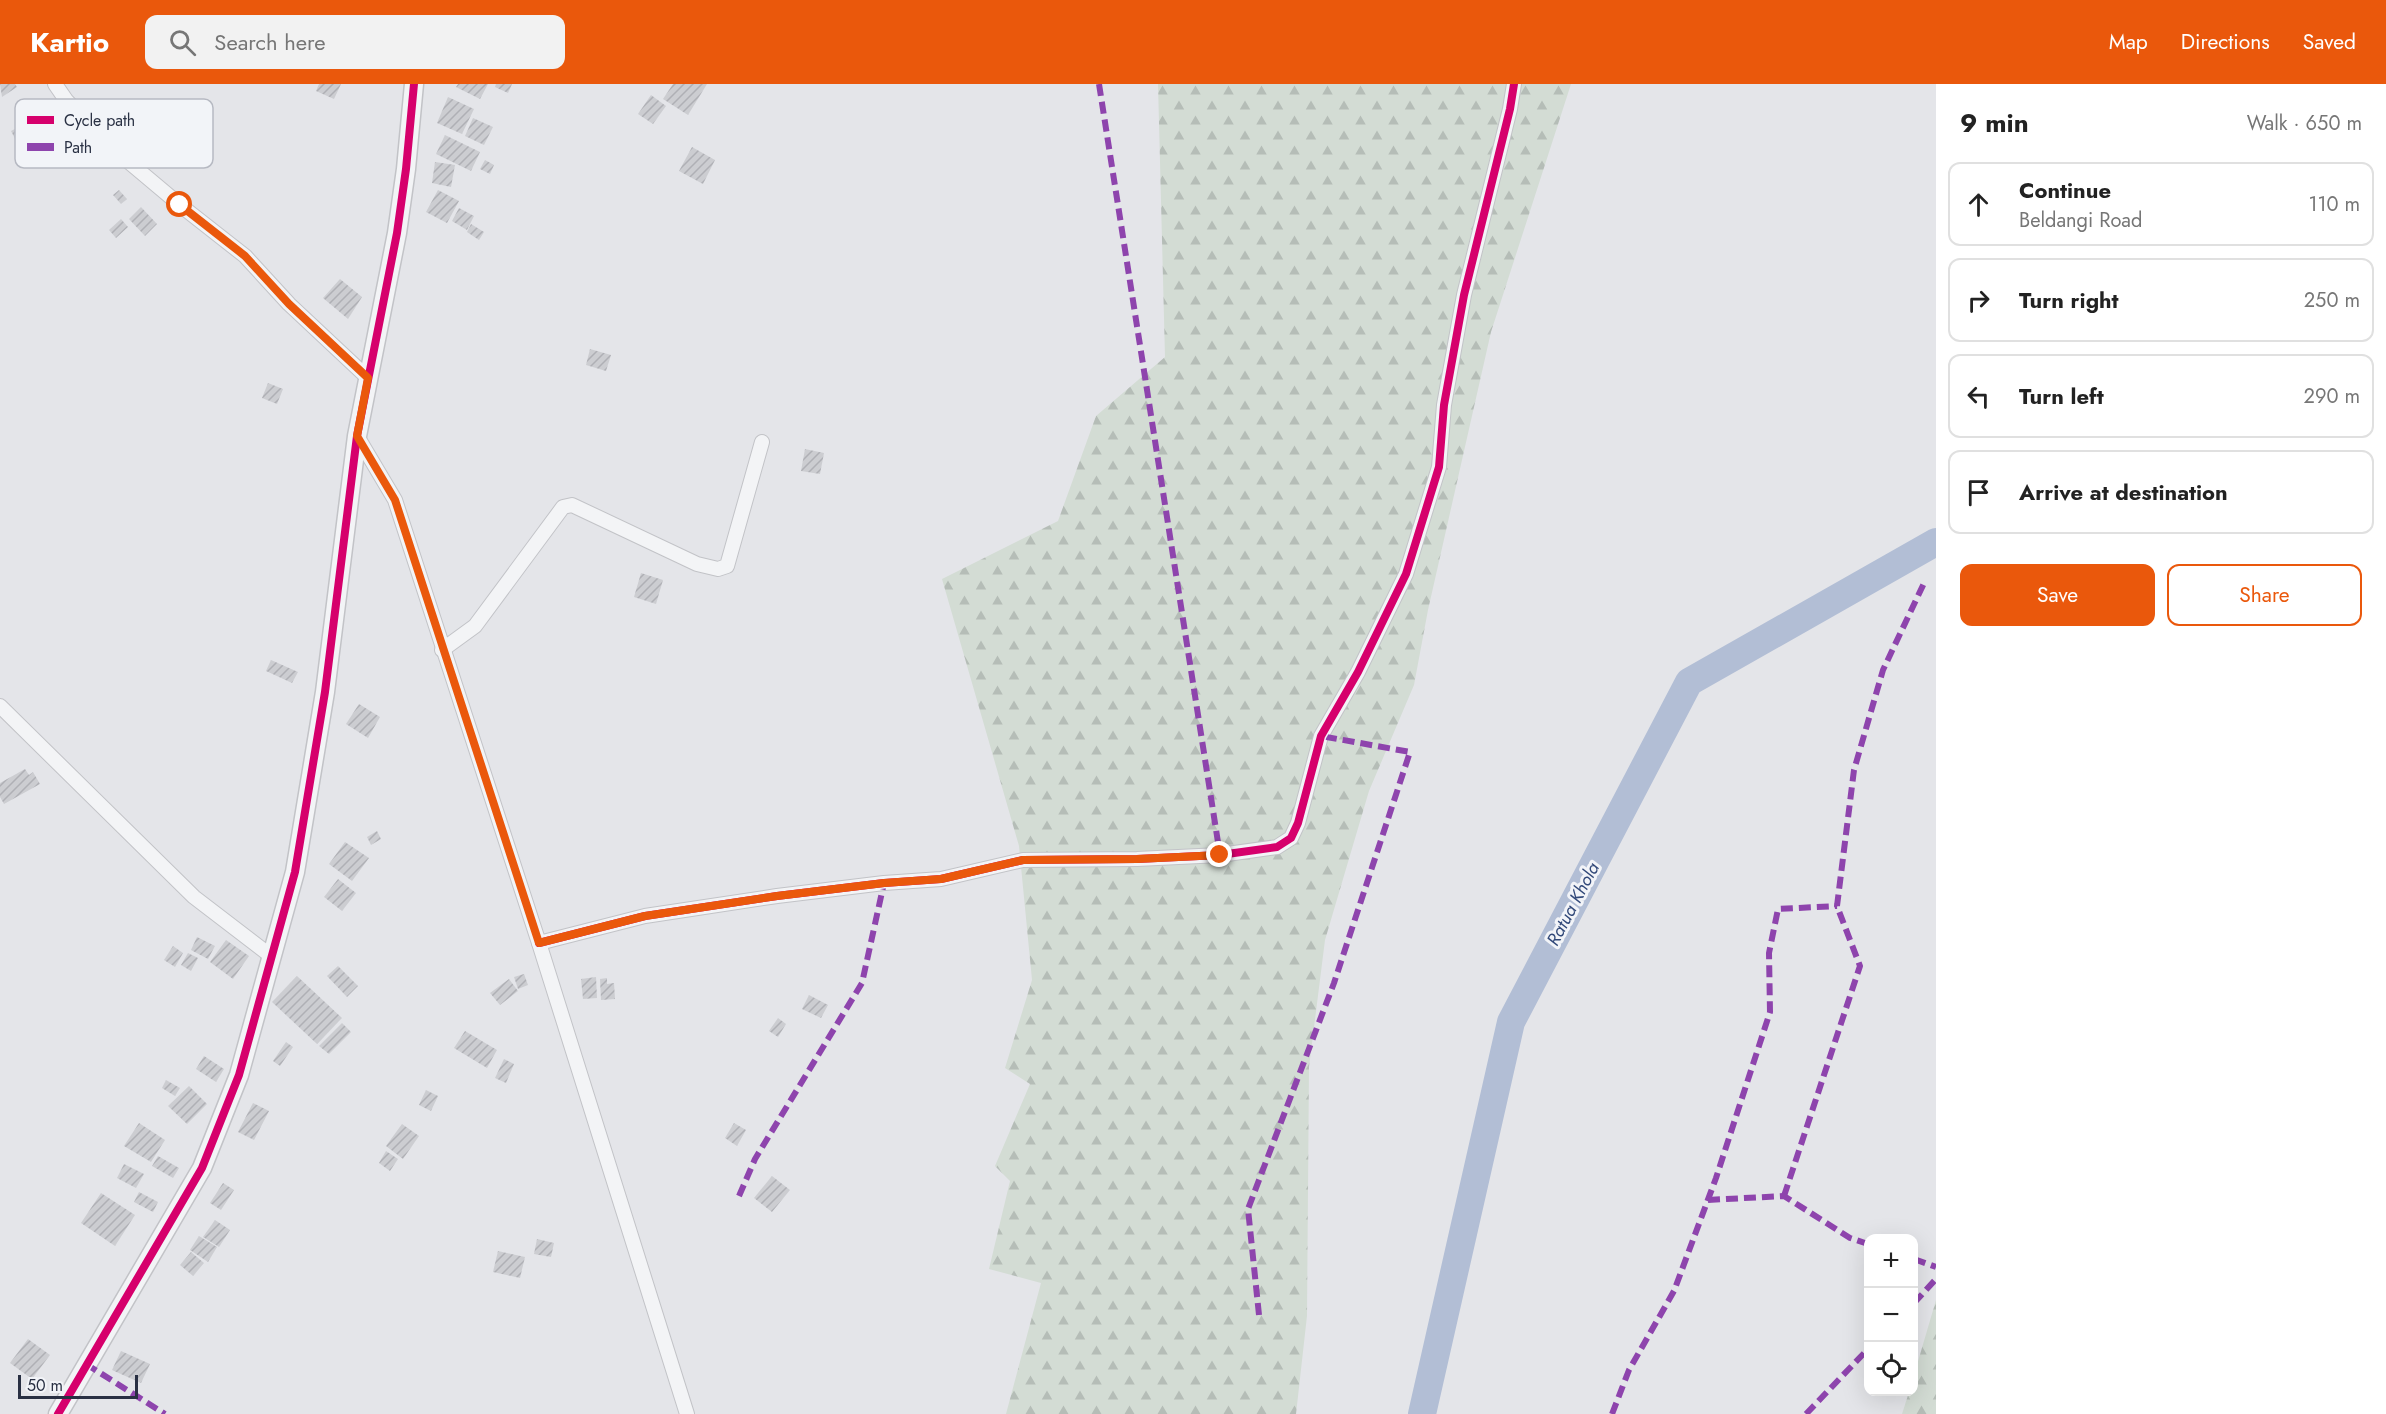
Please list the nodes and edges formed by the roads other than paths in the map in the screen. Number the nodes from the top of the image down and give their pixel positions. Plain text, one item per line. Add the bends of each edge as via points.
1 (55, 84) edge
2 (414, 84) edge
3 (1514, 84) edge
4 (65, 99) edge
5 (136, 168) edge
6 (368, 378) junction
7 (357, 436) junction
8 (762, 442) dead end
9 (442, 650) junction
10 (0, 706) edge
11 (539, 943) junction
12 (271, 956) junction
13 (57, 1414) edge
14 (687, 1414) edge

1 - 4 street
2 - 6 street via 397,233
3 - 11 street via 1464,295 1444,405 1439,467 1406,574 1358,672 1321,735 1291,838 1277,848 1220,855 1023,860 941,879 789,894 645,916
5 - 6 street via 245,256 289,304
6 - 7 street
7 - 9 street via 395,500
7 - 12 street via 325,692 295,872
8 - 9 street via 727,566 718,569 697,564 572,505 563,507 475,626
9 - 11 street
10 - 12 street via 195,897
11 - 14 street
12 - 13 street via 239,1075 202,1168

